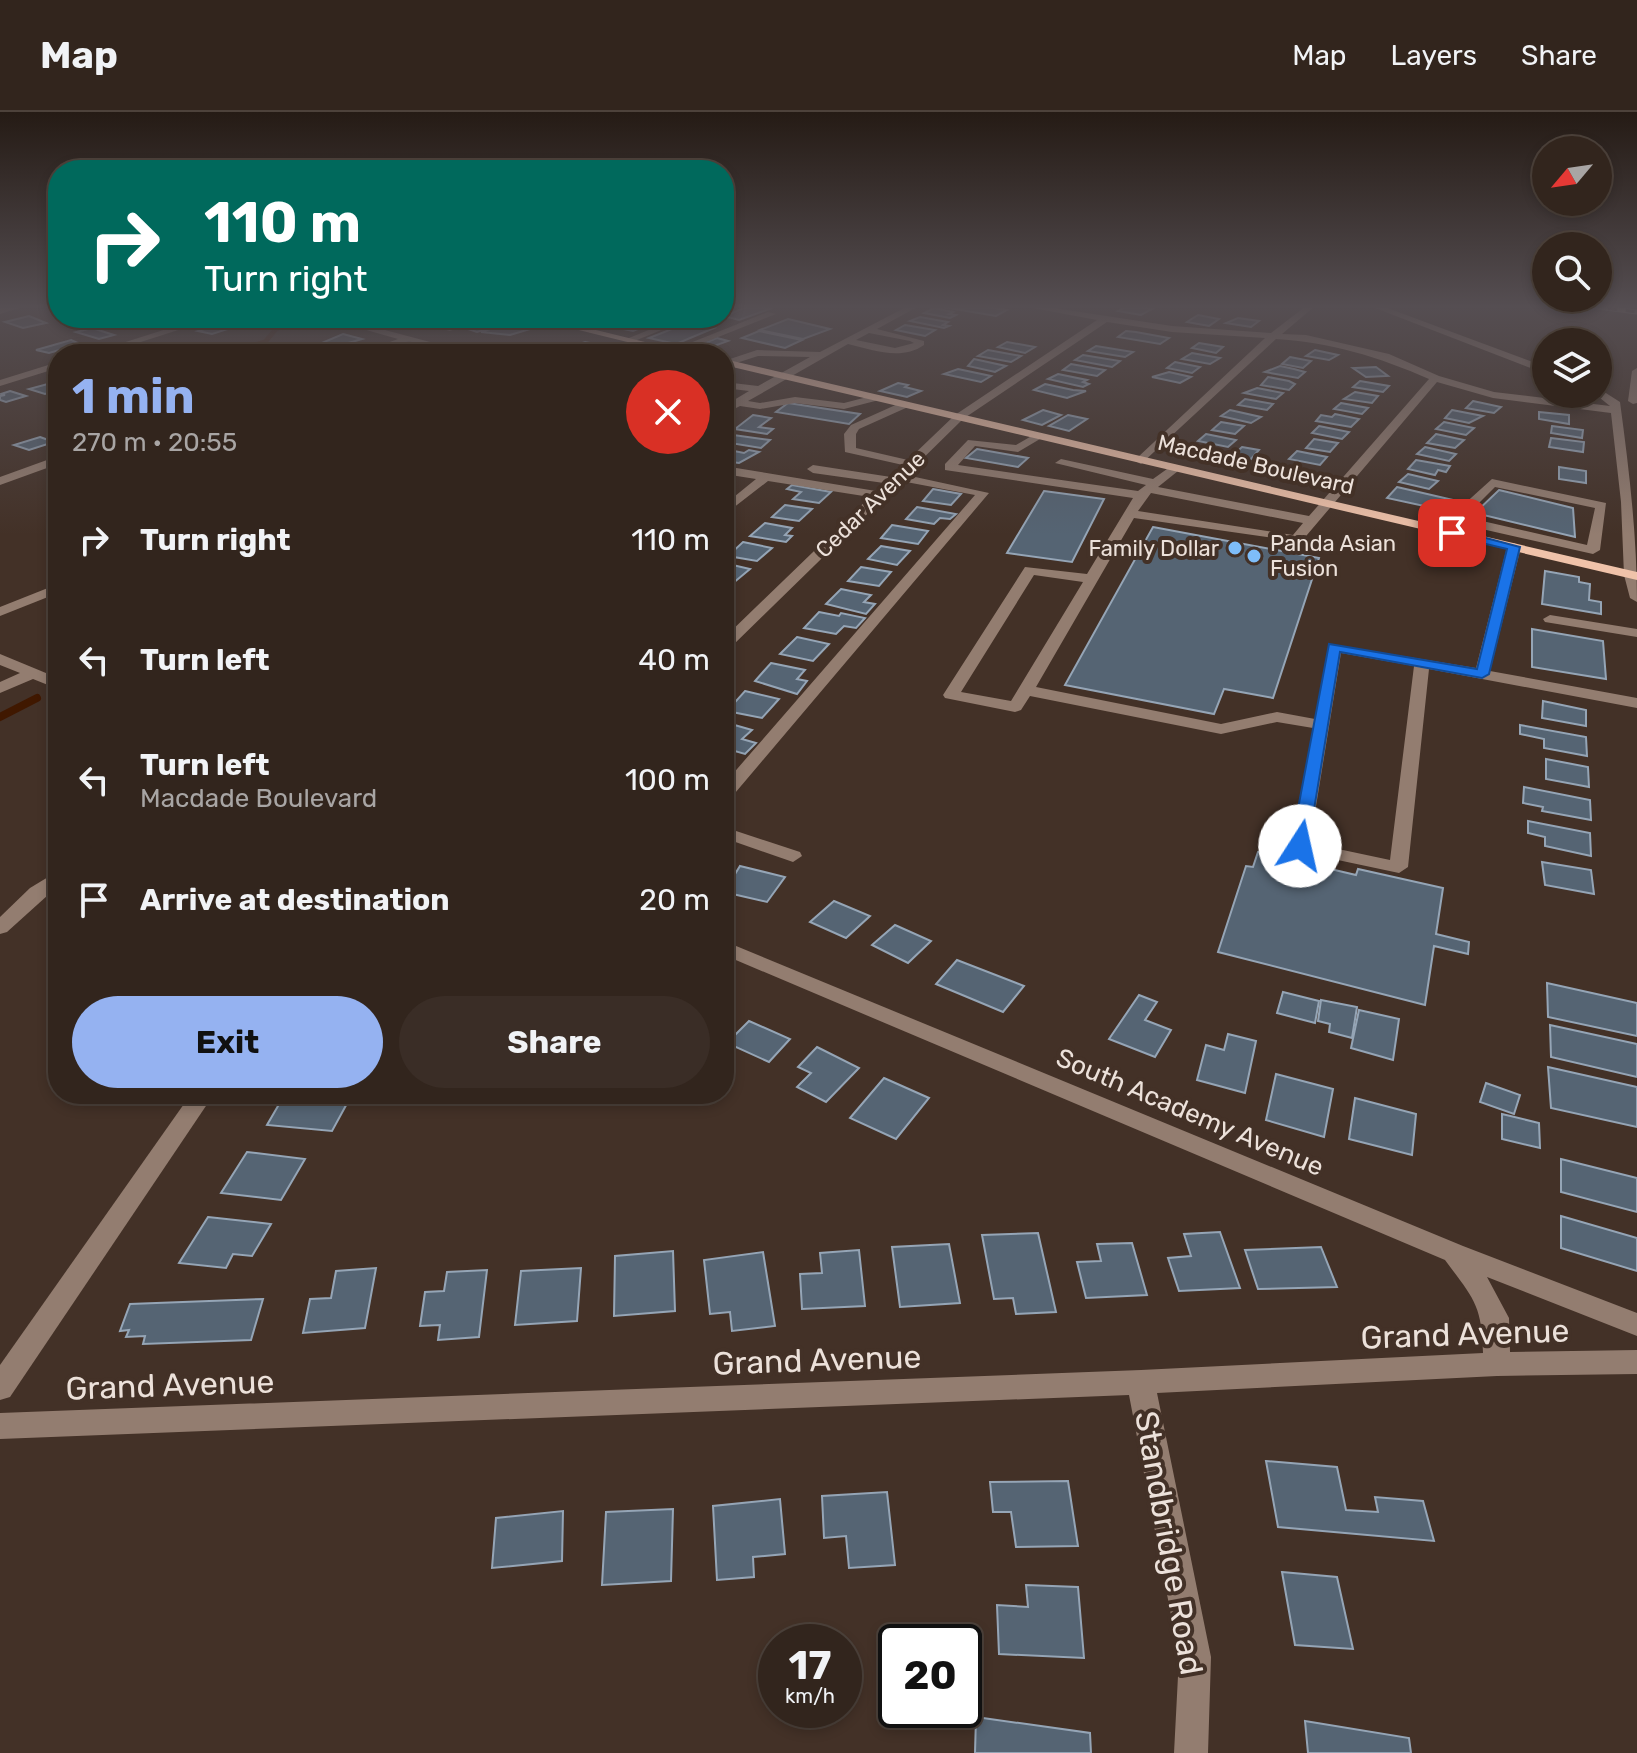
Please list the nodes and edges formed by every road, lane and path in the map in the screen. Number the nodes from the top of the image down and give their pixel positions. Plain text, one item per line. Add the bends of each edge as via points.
1 (769, 383) edge
2 (809, 383) edge
3 (1010, 383) edge
4 (1223, 383) edge
5 (1431, 383) edge
6 (1452, 383) edge
7 (734, 386) edge
8 (758, 389) junction
9 (875, 398) junction
10 (1635, 401) edge
11 (739, 402) junction
12 (1613, 404) junction
13 (734, 405) edge
14 (904, 405) junction
15 (959, 417) junction
16 (1039, 436) junction
17 (1085, 447) junction
18 (1141, 460) junction
19 (1061, 463) junction
20 (48, 464) edge
21 (912, 464) junction
22 (1174, 468) junction
23 (813, 469) dead end
24 (734, 472) edge
25 (765, 477) junction
26 (896, 479) junction
27 (1630, 479) edge
28 (1035, 480) junction
29 (0, 481) edge
30 (1147, 489) junction
31 (879, 495) junction
32 (1632, 502) edge
33 (734, 503) edge
34 (1328, 504) junction
35 (1129, 514) junction
36 (1309, 520) junction
37 (1599, 521) junction
38 (1628, 526) junction
39 (1538, 538) junction
40 (1522, 549) junction
41 (1634, 575) edge
42 (1090, 579) junction
43 (48, 592) edge
44 (1637, 598) edge
45 (0, 612) edge
46 (1550, 619) dead end
47 (1637, 633) edge
48 (734, 636) edge
49 (0, 659) edge
50 (1422, 663) junction
51 (30, 674) junction
52 (1482, 674) junction
53 (48, 680) edge
54 (0, 688) edge
55 (1026, 690) junction
56 (1637, 703) edge
57 (1322, 725) junction
58 (734, 783) edge
59 (734, 835) edge
60 (793, 856) dead end
61 (48, 884) edge
62 (0, 928) edge
63 (734, 951) edge
64 (196, 1104) edge
65 (1454, 1253) junction
66 (1637, 1325) edge
67 (1637, 1362) edge
68 (1497, 1364) junction
69 (1141, 1382) junction
70 (0, 1388) edge
71 (0, 1426) edge
72 (1191, 1753) edge

1 - 8 street
2 - 9 main road, Macdade Boulevard
3 - 15 street, Cedar Avenue
4 - 18 street
5 - 34 street
6 - 12 street via 1505,397
7 - 8 street
8 - 11 street
9 - 11 street via 844,406 795,400 760,406
9 - 14 main road, Macdade Boulevard
10 - 12 street
11 - 13 street
12 - 27 street
14 - 15 main road, Macdade Boulevard
14 - 21 street via 855,427 849,450
15 - 16 main road, Macdade Boulevard
15 - 21 street, Cedar Avenue
16 - 17 main road, Macdade Boulevard
16 - 28 street via 1018,449 972,442 949,467
17 - 18 main road, Macdade Boulevard
17 - 19 street
18 - 22 main road, Macdade Boulevard
19 - 28 street
19 - 30 street
20 - 29 street
21 - 26 street, Cedar Avenue
22 - 30 street
22 - 34 main road, Macdade Boulevard
23 - 26 street
24 - 25 street
25 - 31 street
25 - 33 street
26 - 31 street, Cedar Avenue
26 - 58 street via 983,493
27 - 32 street
28 - 30 street
30 - 35 street
30 - 36 street
31 - 48 street, Cedar Avenue
32 - 38 street
34 - 36 street
34 - 40 main road, Macdade Boulevard
35 - 36 street via 1296,539
35 - 42 street
37 - 38 street
37 - 39 street via 1593,550
37 - 39 street via 1602,506 1492,483 1456,519
38 - 41 street
39 - 40 street
40 - 41 main road, Macdade Boulevard
40 - 52 street
41 - 44 street
42 - 55 street
42 - 55 street via 1030,570 951,695 1015,707
43 - 45 street
46 - 47 street
49 - 51 street
50 - 52 street
50 - 57 street via 1334,647
50 - 57 street via 1399,867 1300,846
51 - 53 street
51 - 54 street
52 - 56 street
55 - 57 street via 1221,729 1277,717
59 - 60 street
61 - 62 street
63 - 65 street, South Academy Avenue
64 - 70 street
65 - 66 street, South Academy Avenue
65 - 68 street via 1496,1318
67 - 68 street, Grand Avenue
68 - 69 street, Grand Avenue
69 - 71 street, Grand Avenue
69 - 72 street, Standbridge Road via 1195,1657

